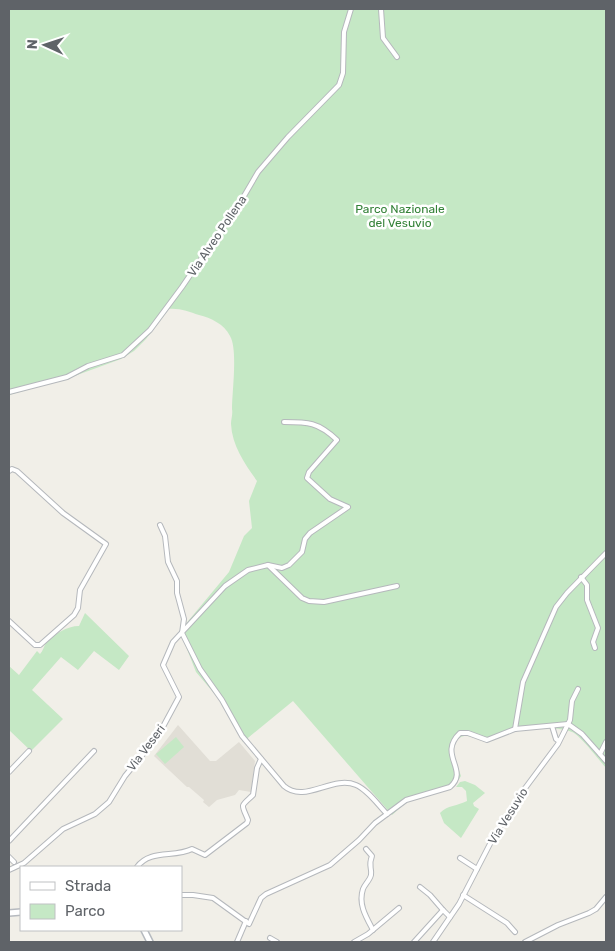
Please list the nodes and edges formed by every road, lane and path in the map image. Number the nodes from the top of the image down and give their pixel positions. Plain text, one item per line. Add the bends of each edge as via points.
1 (351, 9) edge
2 (381, 9) edge
3 (397, 58) dead end
4 (9, 392) edge
5 (284, 422) dead end
6 (9, 471) edge
7 (160, 525) dead end
8 (606, 553) edge
9 (268, 565) junction
10 (581, 577) junction
11 (397, 586) dead end
12 (9, 621) edge
13 (182, 633) junction
14 (595, 648) dead end
15 (578, 689) dead end
16 (568, 724) junction
17 (552, 726) junction
18 (515, 729) junction
19 (559, 741) junction
20 (606, 742) edge
21 (29, 751) dead end
22 (94, 751) dead end
23 (600, 754) junction
24 (261, 759) junction
25 (606, 761) edge
26 (9, 772) edge
27 (387, 814) junction
28 (9, 841) edge
29 (366, 849) dead end
30 (9, 857) edge
31 (460, 858) dead end
32 (14, 862) dead end
33 (139, 866) edge
34 (477, 869) junction
35 (9, 870) edge
36 (420, 887) dead end
37 (182, 895) edge
38 (463, 895) junction
39 (606, 897) edge
40 (399, 908) dead end
41 (443, 910) junction
42 (450, 917) junction
43 (247, 922) junction
44 (373, 930) junction
45 (515, 932) dead end
46 (270, 938) dead end
47 (237, 942) edge
48 (277, 942) edge
49 (354, 942) edge
50 (414, 942) edge
51 (433, 942) edge
52 (526, 942) edge

1 - 4 street, Via Alveo Pollena via 344,32 343,73 338,85 258,172 150,330 123,355 88,366 67,377
2 - 3 street via 381,33
5 - 9 street, Via Veseri via 310,422 337,440 307,478 330,499 348,507 310,533 302,552 289,565 282,568
6 - 12 street via 17,471 63,513 106,544 80,590 74,615 40,645 35,645
7 - 13 street via 165,536 168,562 177,581 184,619
8 - 10 street
9 - 11 street via 309,601 324,602
9 - 13 street, Via Veseri via 248,570 225,586
10 - 14 street via 587,585 587,603 598,628
10 - 18 street via 549,620 523,682
13 - 24 street via 200,669 242,736
13 - 35 street, Via Veseri via 173,642 163,665 179,697 158,736 125,776 109,802 95,814 63,829 24,863
15 - 16 street, Via Vesuvio
16 - 17 street
16 - 19 street, Via Vesuvio
16 - 23 street
17 - 18 street
17 - 19 street
18 - 27 street via 487,740 460,733 451,746 457,772 455,783 406,800
19 - 34 street, Via Vesuvio via 520,795
20 - 23 street
21 - 26 street
22 - 28 street
23 - 25 street
24 - 27 street via 289,790 302,792 352,784 362,789
24 - 33 street via 253,795 242,806 247,823 205,855 192,849 150,856
27 - 43 street via 330,865 266,894
29 - 44 street via 372,857 370,876 363,889 362,909
30 - 32 street
31 - 34 street
34 - 38 street, Via Vesuvio
36 - 41 street
37 - 43 street via 213,898
38 - 42 street, Via Vesuvio
38 - 45 street via 507,923
39 - 52 street via 589,913 558,924
40 - 44 street
41 - 42 street
41 - 50 street
42 - 51 street, Via Vesuvio
43 - 47 street
44 - 49 street
46 - 48 street

